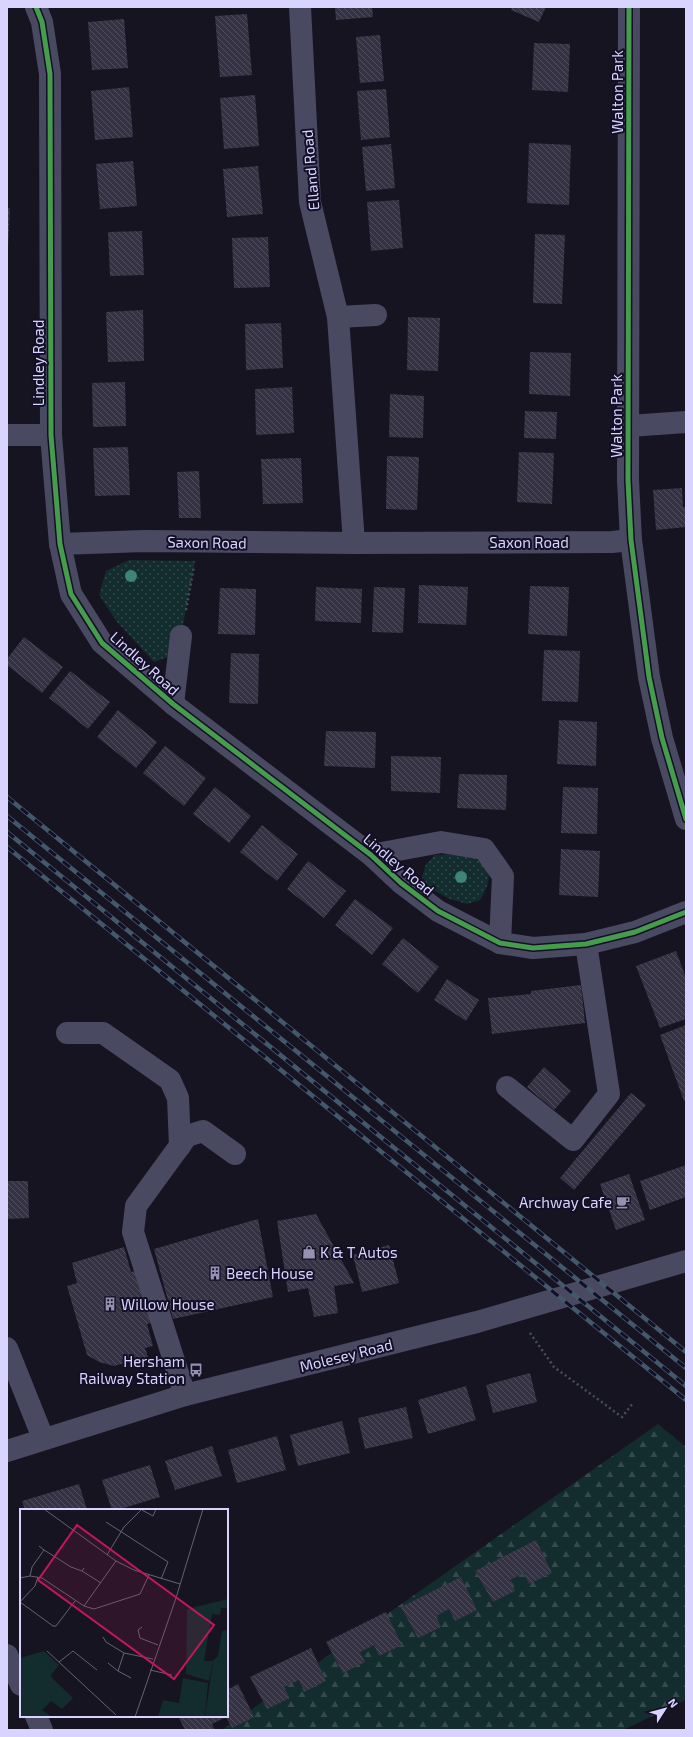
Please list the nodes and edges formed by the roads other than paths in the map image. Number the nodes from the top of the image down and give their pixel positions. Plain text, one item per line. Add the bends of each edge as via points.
1 (36, 7) edge
2 (300, 7) edge
3 (629, 7) edge
4 (376, 315) dead end
5 (338, 317) junction
6 (686, 422) edge
7 (629, 426) junction
8 (7, 435) edge
9 (51, 435) junction
10 (631, 540) junction
11 (354, 543) junction
12 (60, 544) junction
13 (181, 636) road end
14 (173, 704) junction
15 (686, 819) edge
16 (371, 855) junction
17 (686, 912) edge
18 (500, 943) junction
19 (586, 944) junction
20 (67, 1033) dead end
21 (507, 1087) dead end
22 (180, 1146) junction
23 (235, 1154) dead end
24 (686, 1261) edge
25 (7, 1348) edge
26 (185, 1395) junction
27 (43, 1438) junction
28 (7, 1451) edge
29 (7, 1655) edge
30 (20, 1683) edge
31 (36, 1717) edge
32 (42, 1730) edge

1 - 9 street, Lindley Road via 42,22 50,74
2 - 5 street, Elland Road via 310,202
3 - 7 street, Walton Park
4 - 5 street
5 - 11 street
6 - 7 street
7 - 10 street, Walton Park
8 - 9 street
9 - 12 street, Lindley Road
10 - 11 street, Saxon Road
10 - 15 street, Walton Park via 649,677 662,738
11 - 12 street, Saxon Road via 144,541
12 - 14 street, Lindley Road via 71,594 102,643
13 - 14 street
14 - 16 street, Lindley Road
16 - 18 street, Lindley Road via 438,911
16 - 18 street via 441,842 484,849 503,876
17 - 19 street, Lindley Road via 635,932
18 - 19 street, Lindley Road via 533,948
19 - 21 street via 609,1094 573,1140
20 - 22 street via 103,1033 170,1080 178,1098
22 - 23 street via 187,1136 203,1131
22 - 26 street via 136,1206 133,1232
24 - 26 street, Molesey Road via 469,1324
25 - 27 street
26 - 27 street, Molesey Road
27 - 28 street, Molesey Road
29 - 30 street
31 - 32 street

